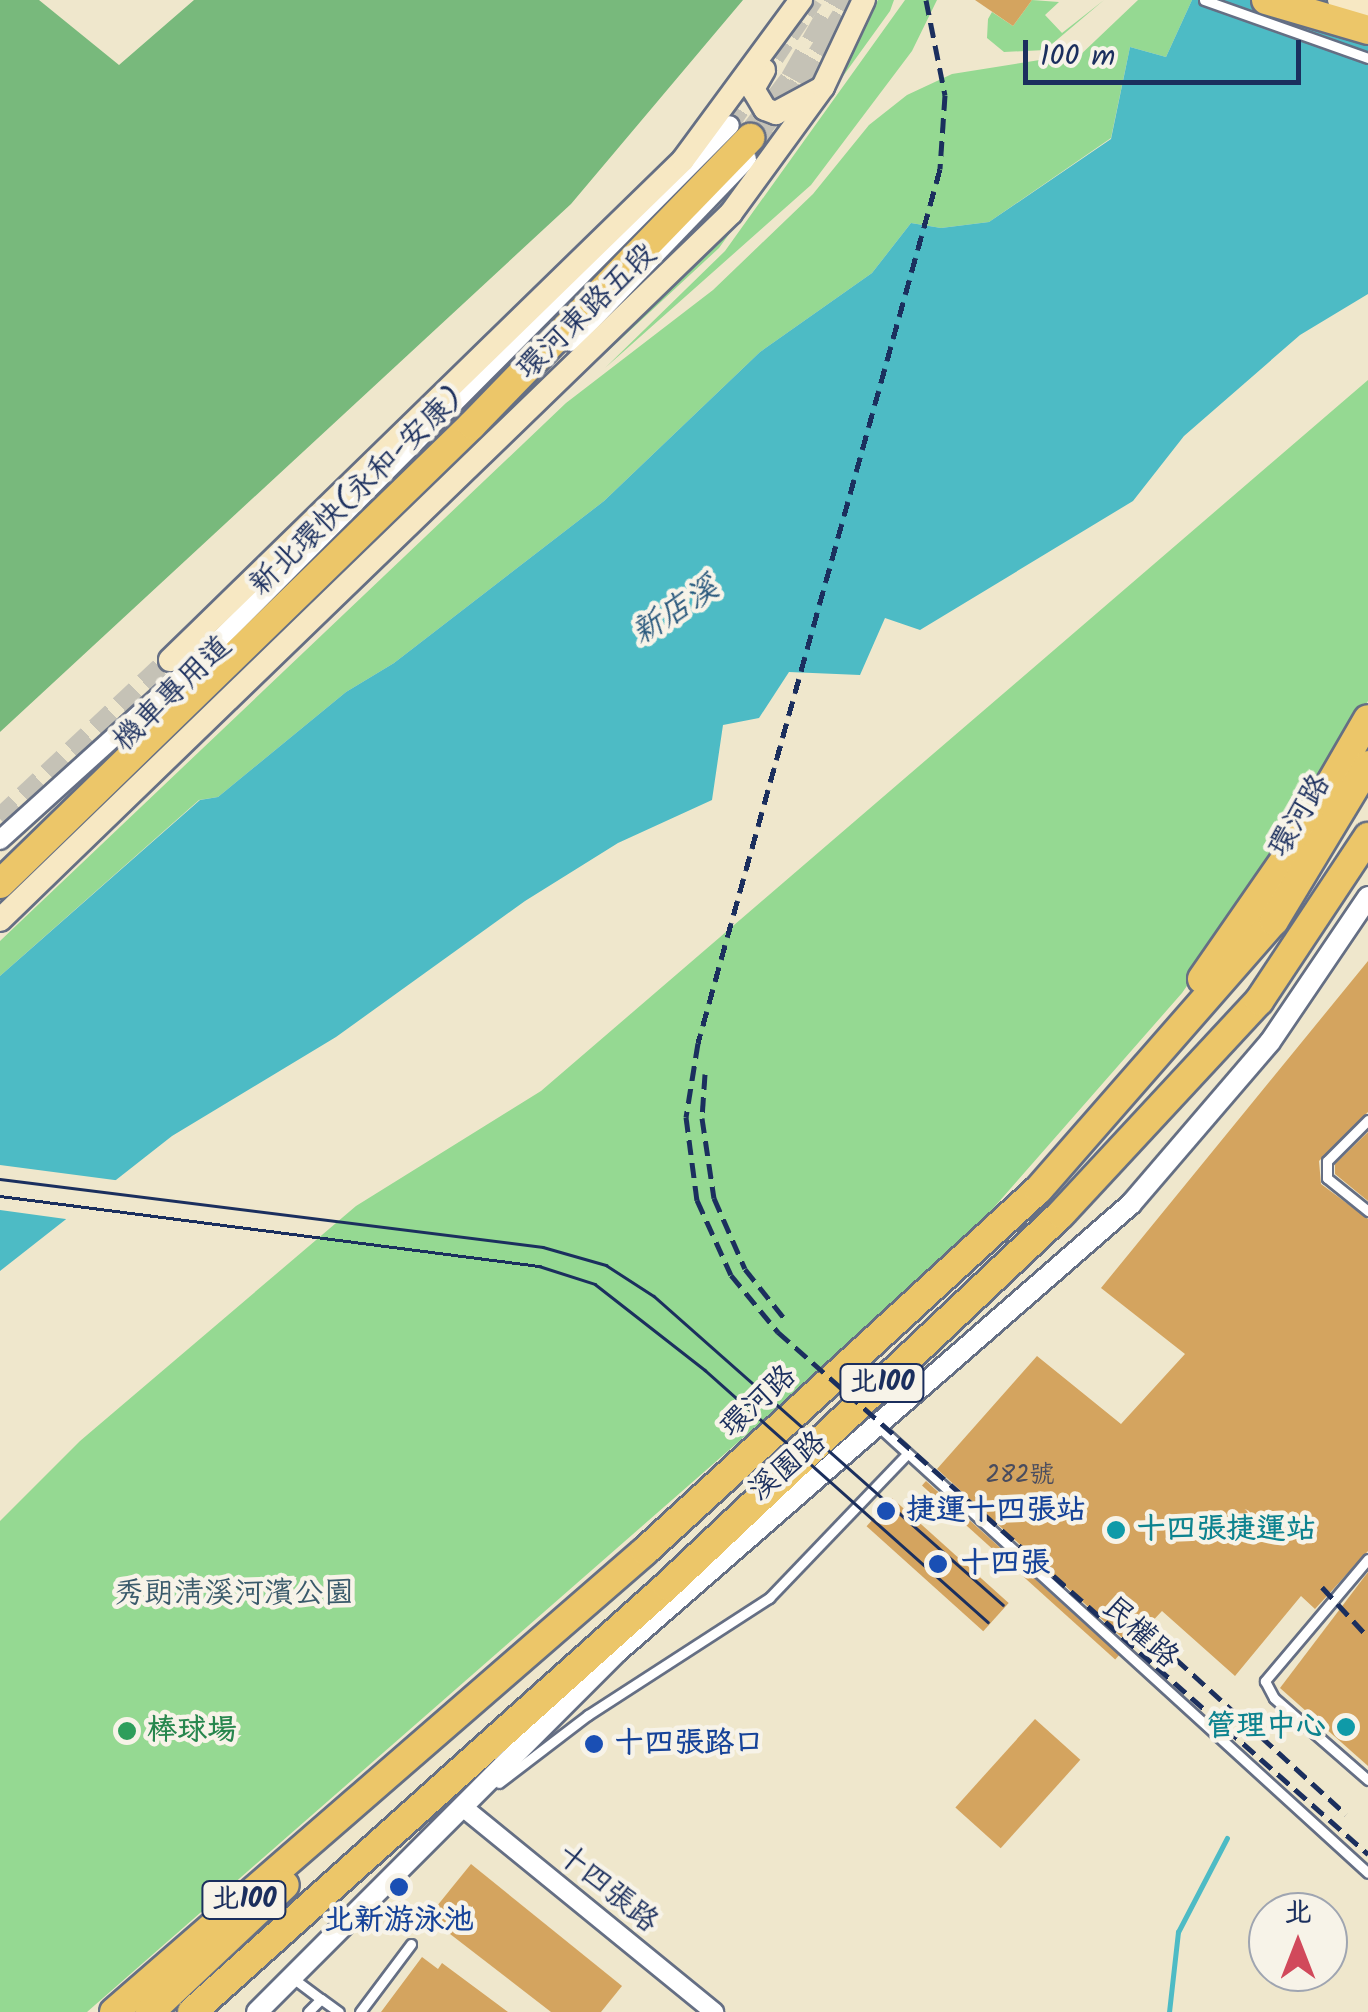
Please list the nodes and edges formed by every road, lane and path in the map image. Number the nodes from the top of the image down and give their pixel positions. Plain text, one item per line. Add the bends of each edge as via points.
1 (801, 0) edge
2 (864, 0) edge
3 (1204, 0) edge
4 (1266, 0) edge
5 (1339, 0) edge
6 (1368, 9) edge
7 (784, 29) junction
8 (1368, 30) edge
9 (1368, 58) edge
10 (823, 88) junction
11 (745, 135) junction
12 (170, 660) tunnel mouth
13 (1368, 720) edge
14 (1368, 765) edge
15 (1368, 837) edge
16 (0, 840) edge
17 (0, 867) edge
18 (0, 884) edge
19 (0, 896) edge
20 (1368, 898) edge
21 (0, 920) edge
22 (1120, 1096) junction
23 (1368, 1120) edge
24 (1368, 1211) edge
25 (925, 1386) junction
26 (880, 1428) junction
27 (907, 1454) junction
28 (1368, 1559) edge
29 (667, 1586) junction
30 (1368, 1780) edge
31 (464, 1808) junction
32 (1368, 1873) edge
33 (339, 1876) junction
34 (411, 1944) dead end
35 (294, 1980) junction
36 (321, 1999) junction
37 (124, 2009) edge
38 (172, 2012) edge
39 (192, 2012) edge
40 (257, 2012) edge
41 (308, 2012) edge
42 (339, 2012) edge
43 (360, 2012) edge
44 (714, 2012) edge

1 - 7 main road, 環河東路五段
2 - 10 main road, 環河東路五段
3 - 9 lane
4 - 8 highway
5 - 6 main road
7 - 10 main road via 753,89 756,101 776,113
7 - 12 main road, 環河東路五段 via 683,160
10 - 21 main road, 環河東路五段 via 786,147 731,213
11 - 16 street, 機車專用道 via 196,664
11 - 17 highway, 新北環快(永和-安康)
11 - 18 highway, 新北環快(永和-安康) via 472,426
11 - 19 street, 機車專用道 via 682,232
13 - 22 highway via 1268,886
14 - 22 highway, 環河路 / 北100 via 1274,921
15 - 29 highway, 北100 via 1259,1001 1062,1214
20 - 25 street, 溪園路 via 1270,1042 1131,1204
22 - 37 highway, 環河路 / 北100 via 1038,1189 376,1790 222,1951
23 - 24 lane via 1327,1161 1327,1178
25 - 26 street, 溪園路
25 - 29 lane
26 - 27 lane, 民權路
26 - 31 street, 溪園路 via 603,1665
27 - 31 lane via 768,1598 588,1715
27 - 32 lane, 民權路
28 - 30 lane via 1266,1681 1274,1698
29 - 33 highway, 北100
31 - 35 street, 溪園路
31 - 44 street, 十四張路
33 - 38 highway
33 - 39 highway, 北100
34 - 43 lane
35 - 36 lane
35 - 40 street, 溪園路
36 - 41 lane
36 - 42 lane

